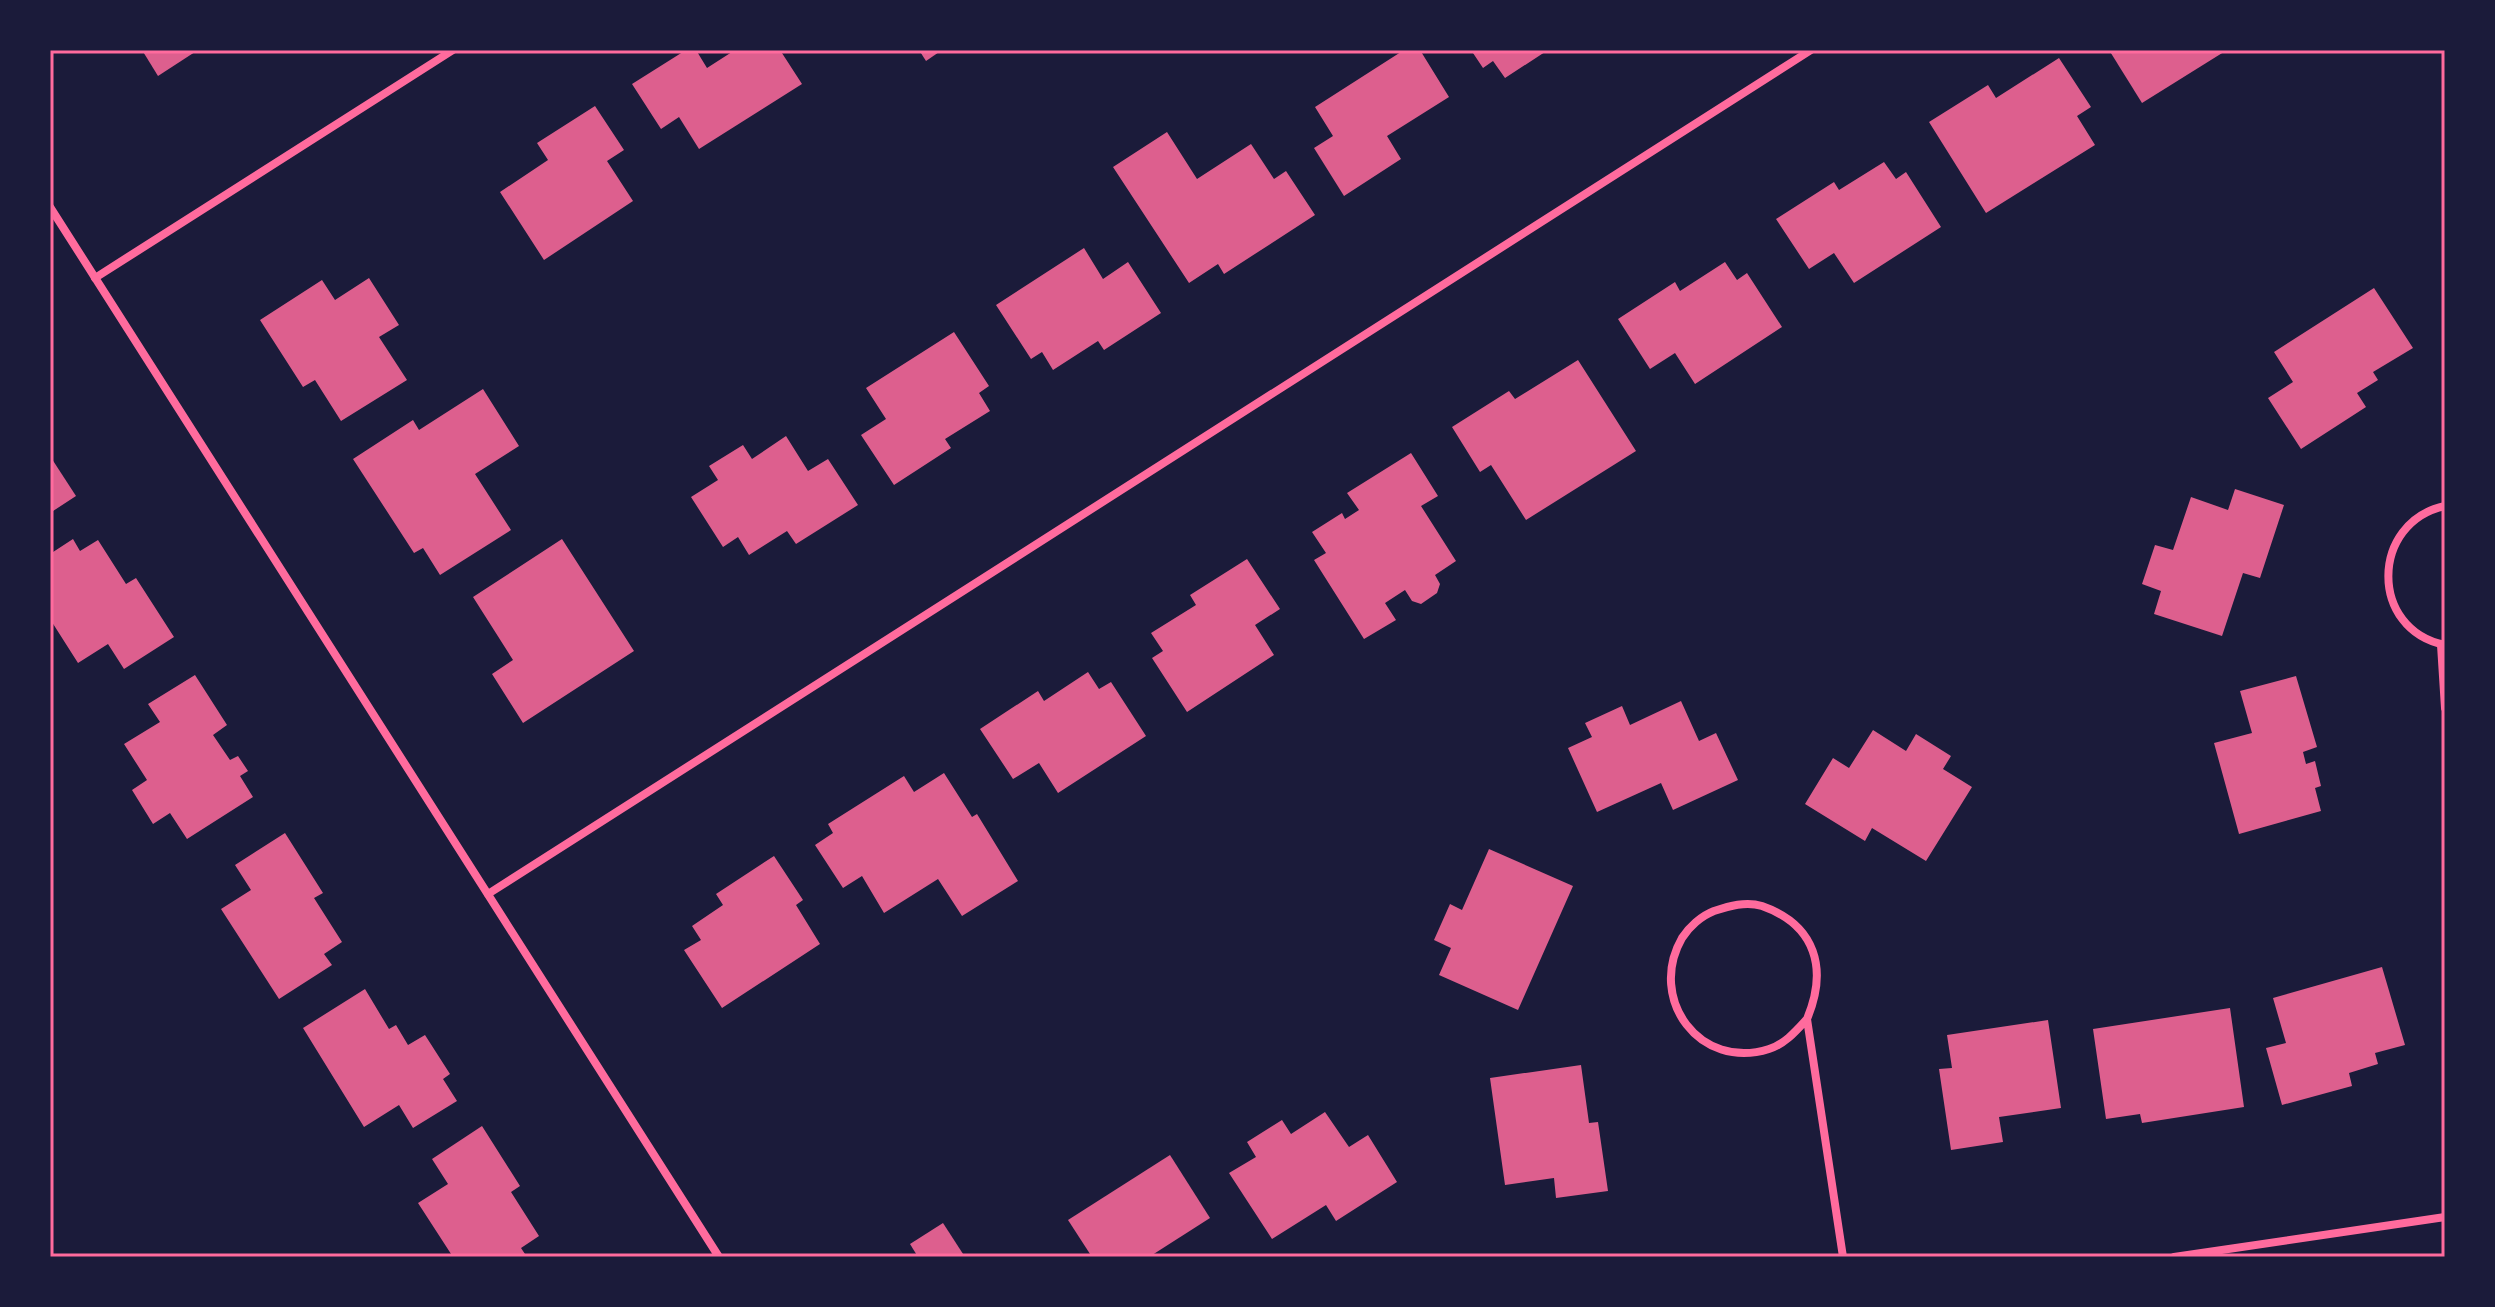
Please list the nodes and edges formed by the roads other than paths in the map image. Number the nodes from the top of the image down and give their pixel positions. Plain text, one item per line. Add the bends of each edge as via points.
1 (453, 50) edge
2 (1811, 50) edge
3 (50, 207) edge
4 (95, 278) junction
5 (2445, 506) edge
6 (2443, 645) edge
7 (2445, 708) edge
8 (488, 894) junction
9 (1807, 1019) junction
10 (2445, 1217) edge
11 (719, 1257) edge
12 (1843, 1257) edge
13 (2174, 1257) edge

1 - 4 street
2 - 8 street
3 - 4 street
4 - 8 street
5 - 6 street via 2420,515 2403,531 2391,551 2387,574 2402,619 2419,635
6 - 7 street
8 - 11 street
9 - 9 street via 1819,974 1814,951 1800,929 1780,913 1756,904 1730,905 1706,914 1687,931 1674,953 1669,979 1674,1004 1703,1041 1748,1053 1771,1048
9 - 12 street
10 - 13 street

